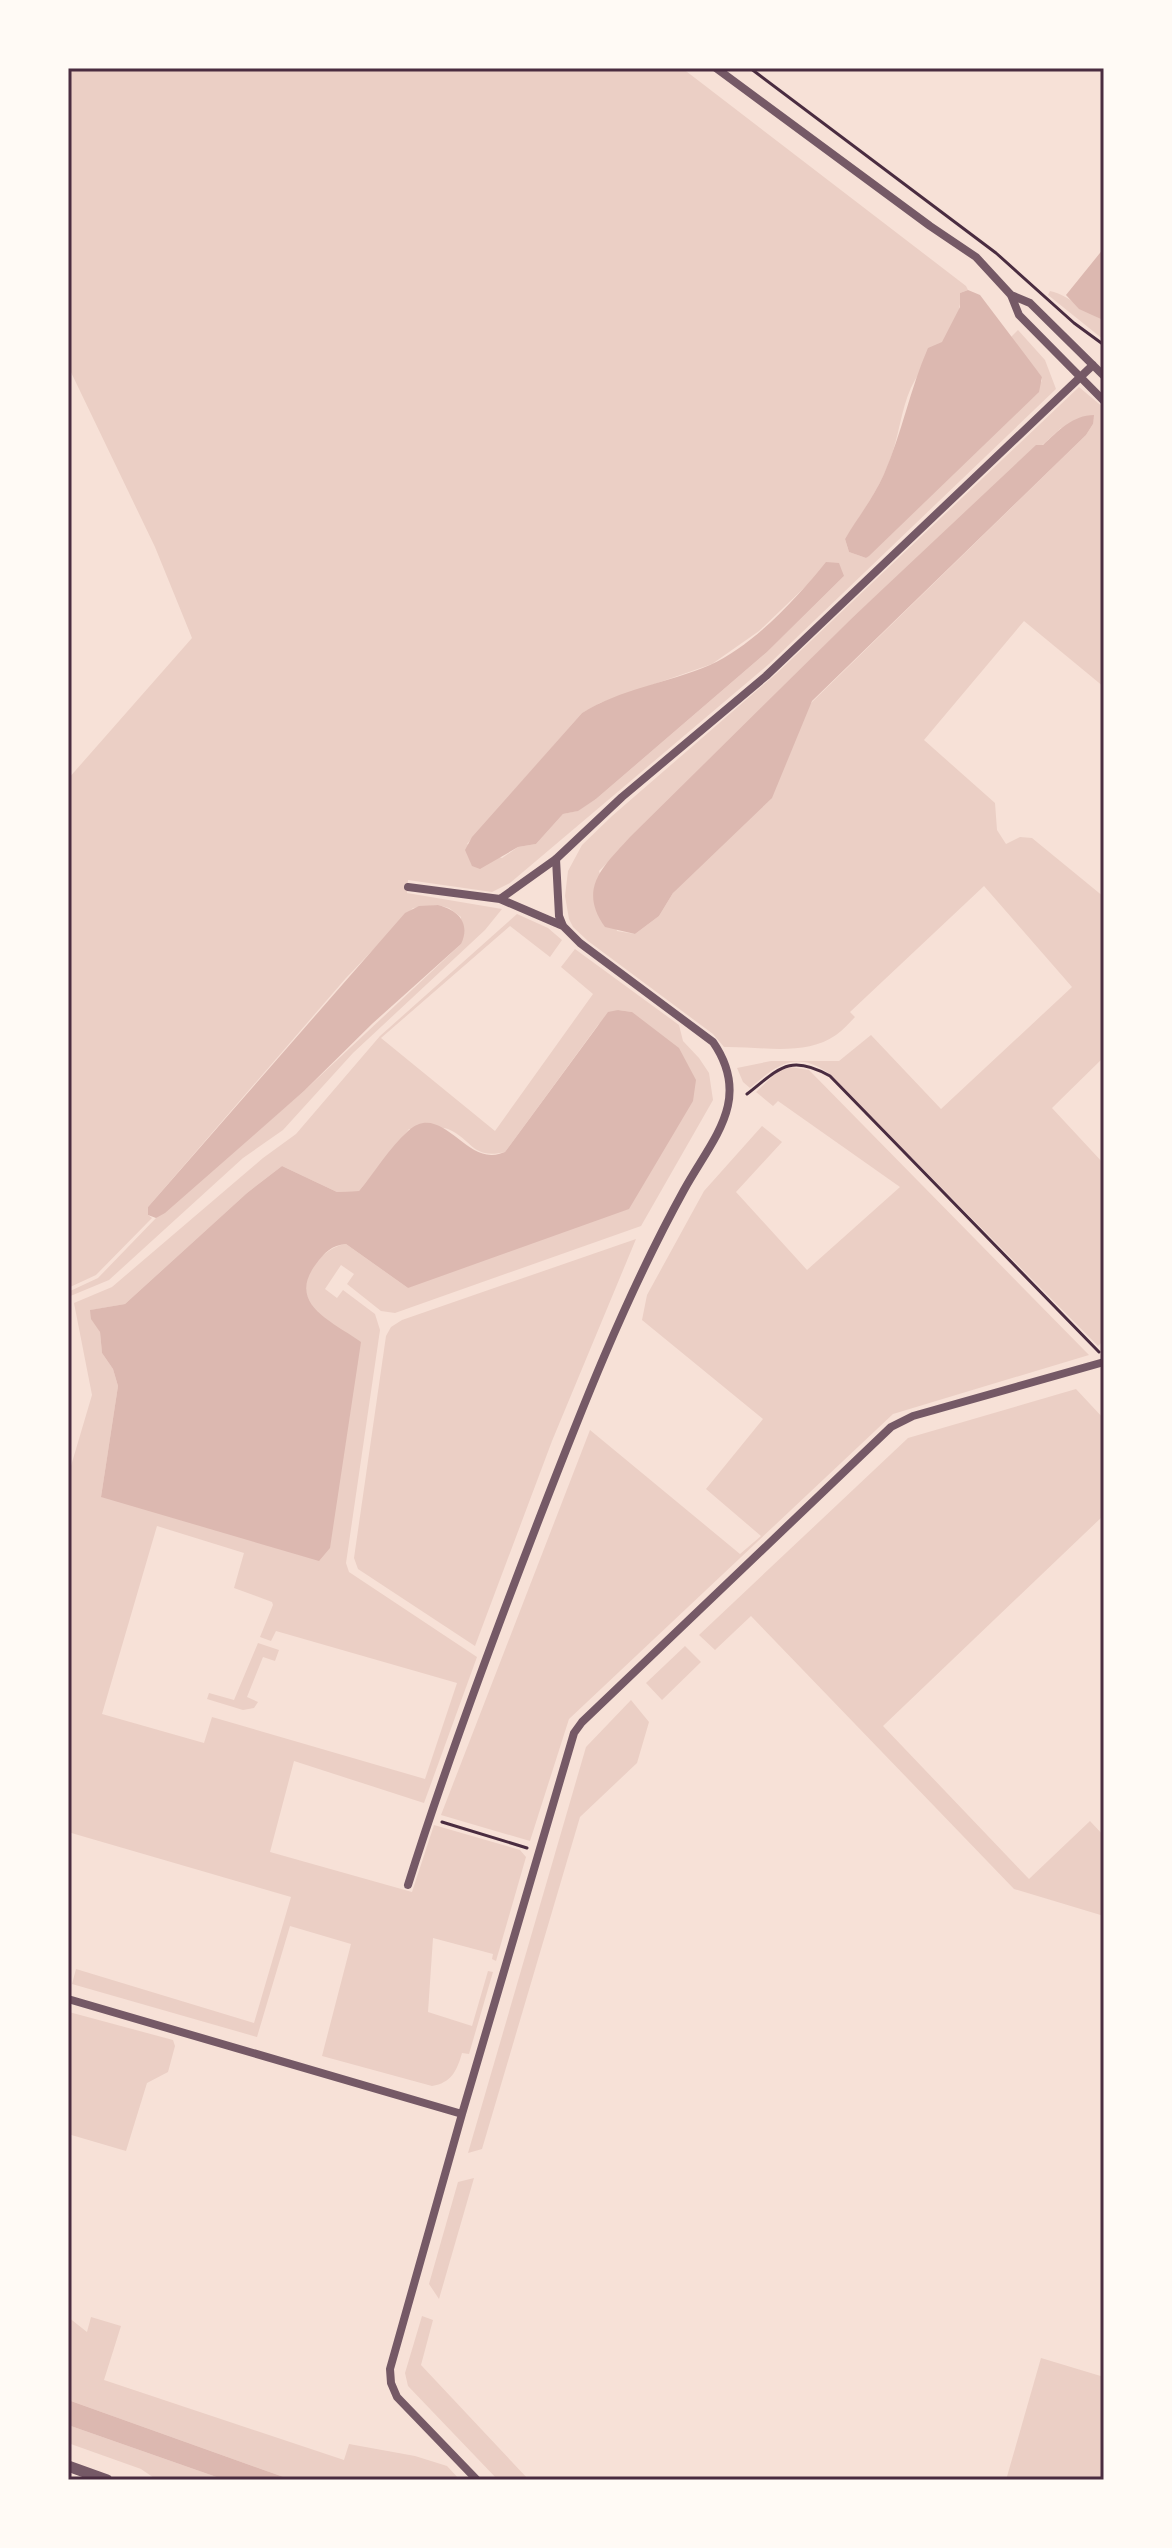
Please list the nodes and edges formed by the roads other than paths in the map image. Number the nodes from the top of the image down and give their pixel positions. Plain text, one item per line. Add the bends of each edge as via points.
1 (716, 68) edge
2 (1011, 295) junction
3 (1093, 365) junction
4 (1104, 376) edge
5 (1080, 377) junction
6 (1104, 401) edge
7 (556, 859) junction
8 (408, 887) dead end
9 (500, 899) junction
10 (563, 926) junction
11 (1104, 1360) edge
12 (408, 1885) dead end
13 (68, 1999) edge
14 (462, 2114) junction
15 (68, 2466) edge
16 (107, 2480) edge
17 (477, 2480) edge

1 - 2 street via 976,257
2 - 3 street via 1030,303
2 - 5 street via 1019,315
3 - 4 street
3 - 5 street
5 - 6 street
5 - 7 street via 809,636
7 - 9 street
7 - 10 street
8 - 9 street
9 - 10 street
10 - 12 street via 713,1042 729,1076 730,1104 650,1254 572,1436 485,1661
11 - 14 street via 891,1427 582,1722 574,1733
13 - 14 street
14 - 17 street via 390,2369 397,2397
15 - 16 street

